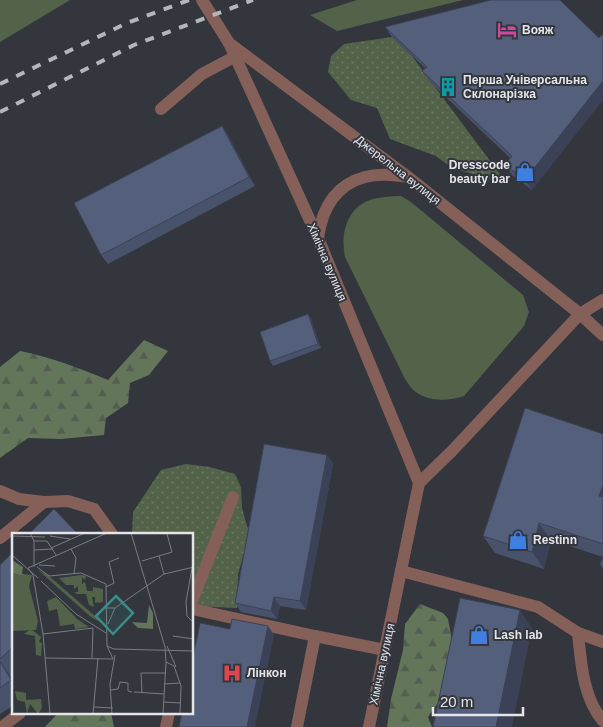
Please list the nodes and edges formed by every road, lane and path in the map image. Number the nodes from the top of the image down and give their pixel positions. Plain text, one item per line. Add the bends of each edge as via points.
1 (202, 0) edge
2 (230, 44) junction
3 (236, 56) junction
4 (161, 109) dead end
5 (408, 177) junction
6 (318, 238) junction
7 (603, 300) edge
8 (580, 314) junction
9 (603, 335) edge
10 (419, 483) junction
11 (0, 491) edge
12 (233, 497) dead end
13 (44, 502) junction
14 (111, 533) edge
15 (0, 538) edge
16 (401, 571) junction
17 (194, 596) edge
18 (194, 609) edge
19 (578, 633) junction
20 (315, 636) junction
21 (603, 642) edge
22 (385, 650) junction
23 (19, 714) edge
24 (169, 714) edge
25 (603, 722) edge
26 (2, 727) edge
27 (166, 727) edge
28 (297, 727) edge
29 (369, 727) edge

1 - 2 street, Джерельна вулиця
2 - 3 street, Хімічна вулиця
2 - 5 street, Джерельна вулиця
3 - 4 street via 202,74
3 - 6 street, Хімічна вулиця
5 - 6 street via 385,174 366,176 351,183 328,203
5 - 8 street, Джерельна вулиця
6 - 10 street, Хімічна вулиця
7 - 8 street
8 - 9 street, Джерельна вулиця
8 - 10 street
10 - 16 street, Хімічна вулиця
11 - 13 street via 19,499
12 - 17 street
13 - 14 street via 68,501 94,509
13 - 15 street
16 - 19 street via 538,607
16 - 22 street, Хімічна вулиця
18 - 20 street
19 - 21 street
19 - 25 street via 583,679
20 - 22 street
20 - 28 street
22 - 29 street, Хімічна вулиця
23 - 26 street
24 - 27 street

